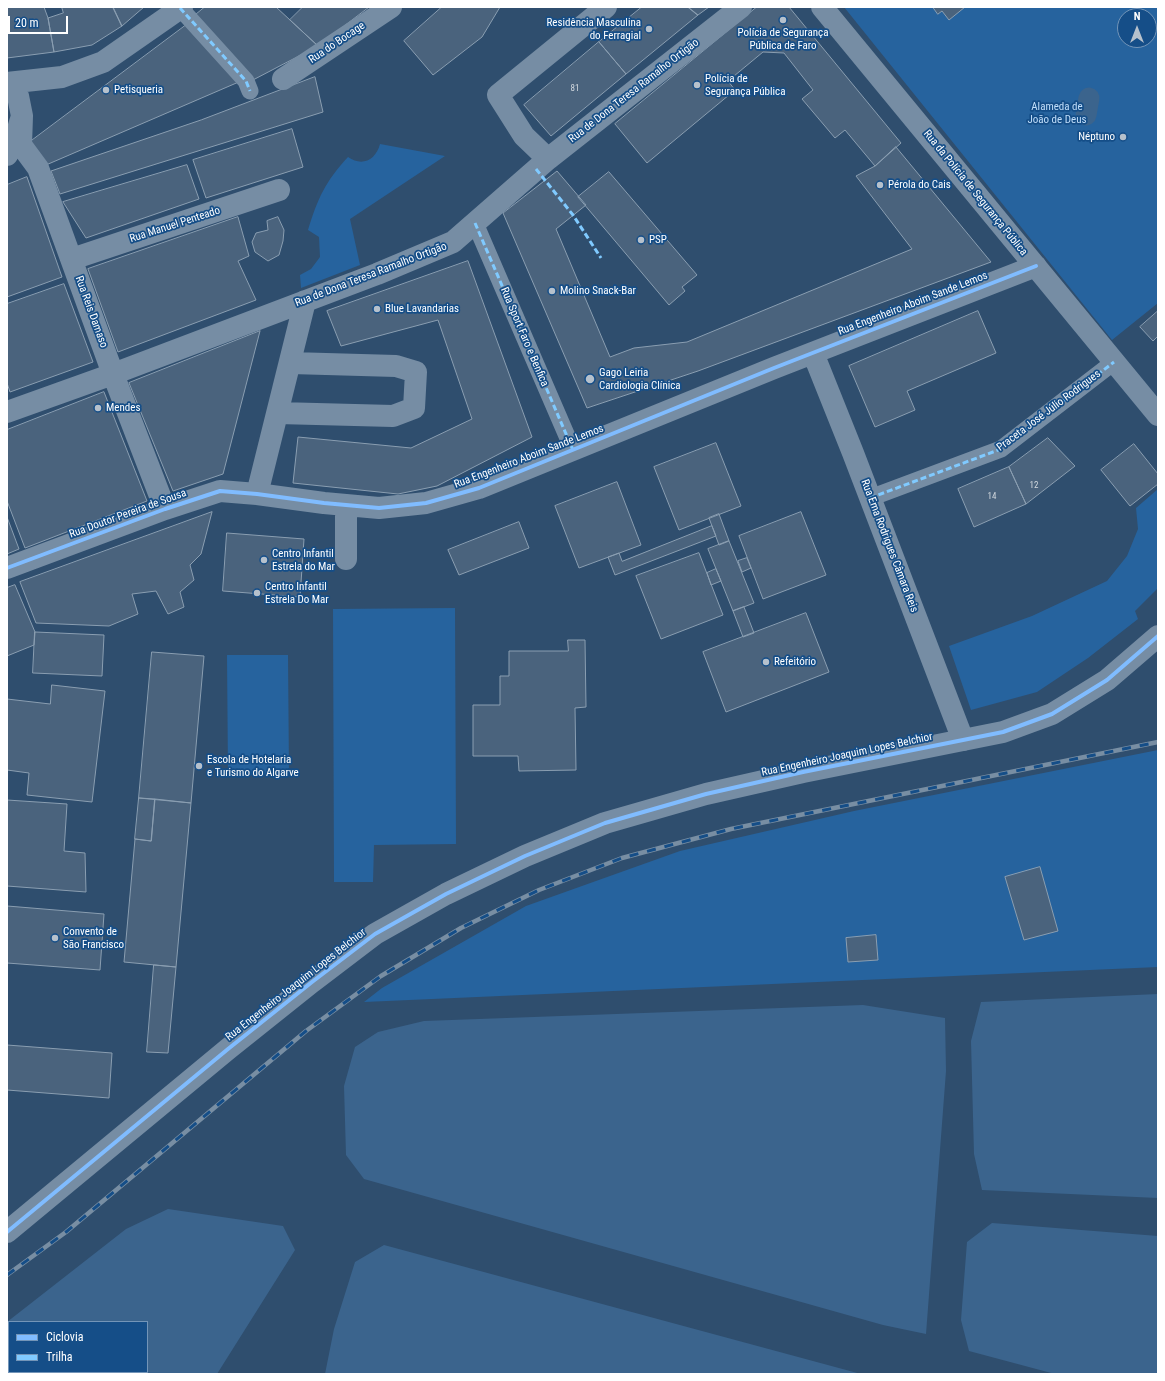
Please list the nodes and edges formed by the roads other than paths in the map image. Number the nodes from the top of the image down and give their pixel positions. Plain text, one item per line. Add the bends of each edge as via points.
1 (390, 7) edge
2 (606, 7) edge
3 (741, 7) edge
4 (822, 7) edge
5 (178, 8) edge
6 (283, 79) dead end
7 (7, 83) edge
8 (7, 89) edge
9 (250, 91) dead end
10 (22, 116) junction
11 (7, 155) edge
12 (548, 159) junction
13 (279, 190) dead end
14 (475, 223) junction
15 (72, 259) junction
16 (1036, 266) junction
17 (305, 301) junction
18 (805, 356) junction
19 (1114, 362) junction
20 (291, 363) junction
21 (113, 374) junction
22 (7, 412) edge
23 (278, 414) junction
24 (1158, 416) edge
25 (573, 450) junction
26 (257, 494) junction
27 (870, 498) junction
28 (346, 505) junction
29 (165, 509) junction
30 (346, 558) dead end
31 (7, 568) edge
32 (1158, 636) edge
33 (963, 740) junction
34 (11, 1227) edge

1 - 6 street, Rua do Bocage
2 - 12 street via 498,95 524,136
3 - 12 street, Rua de Dona Teresa Ramalho Ortigão
4 - 16 street, Rua da Polícia de Segurança Pública
5 - 7 street via 103,62 62,77
5 - 9 street via 246,81
8 - 10 street via 18,96
10 - 11 street
10 - 15 street, Rua Reis Damaso via 21,145 38,168
12 - 14 street, Rua de Dona Teresa Ramalho Ortigão
13 - 15 street, Rua Manuel Penteado
14 - 17 street, Rua de Dona Teresa Ramalho Ortigão via 453,242
14 - 25 street, Rua Sport Faro e Benfica
15 - 21 street, Rua Reis Damaso
16 - 18 street, Rua Engenheiro Aboim Sande Lemos
16 - 19 street, Rua da Polícia de Segurança Pública
17 - 20 street
17 - 21 street, Rua de Dona Teresa Ramalho Ortigão
18 - 25 street, Rua Engenheiro Aboim Sande Lemos
18 - 27 street, Rua Ema Rodrigues Câmara Reis
19 - 24 street, Rua da Polícia de Segurança Pública
19 - 27 street, Praceta José Júlio Rodrigues via 1001,449
20 - 23 street
20 - 23 street via 396,366 416,372 414,408 393,416
21 - 22 street, Rua de Dona Teresa Ramalho Ortigão
21 - 29 street, Rua Reis Damaso
23 - 26 street
25 - 28 street, Rua Engenheiro Aboim Sande Lemos via 478,488 426,503 379,508
26 - 28 street, Rua Engenheiro Aboim Sande Lemos
26 - 29 street, Rua Doutor Pereira de Sousa via 220,492
27 - 33 street, Rua Ema Rodrigues Câmara Reis
28 - 30 street
29 - 31 street, Rua Doutor Pereira de Sousa
32 - 33 street, Rua Engenheiro Joaquim Lopes Belchior via 1107,680 1052,714 1003,732
33 - 34 street, Rua Engenheiro Joaquim Lopes Belchior via 706,794 606,823 525,856 446,894 375,934 307,986

